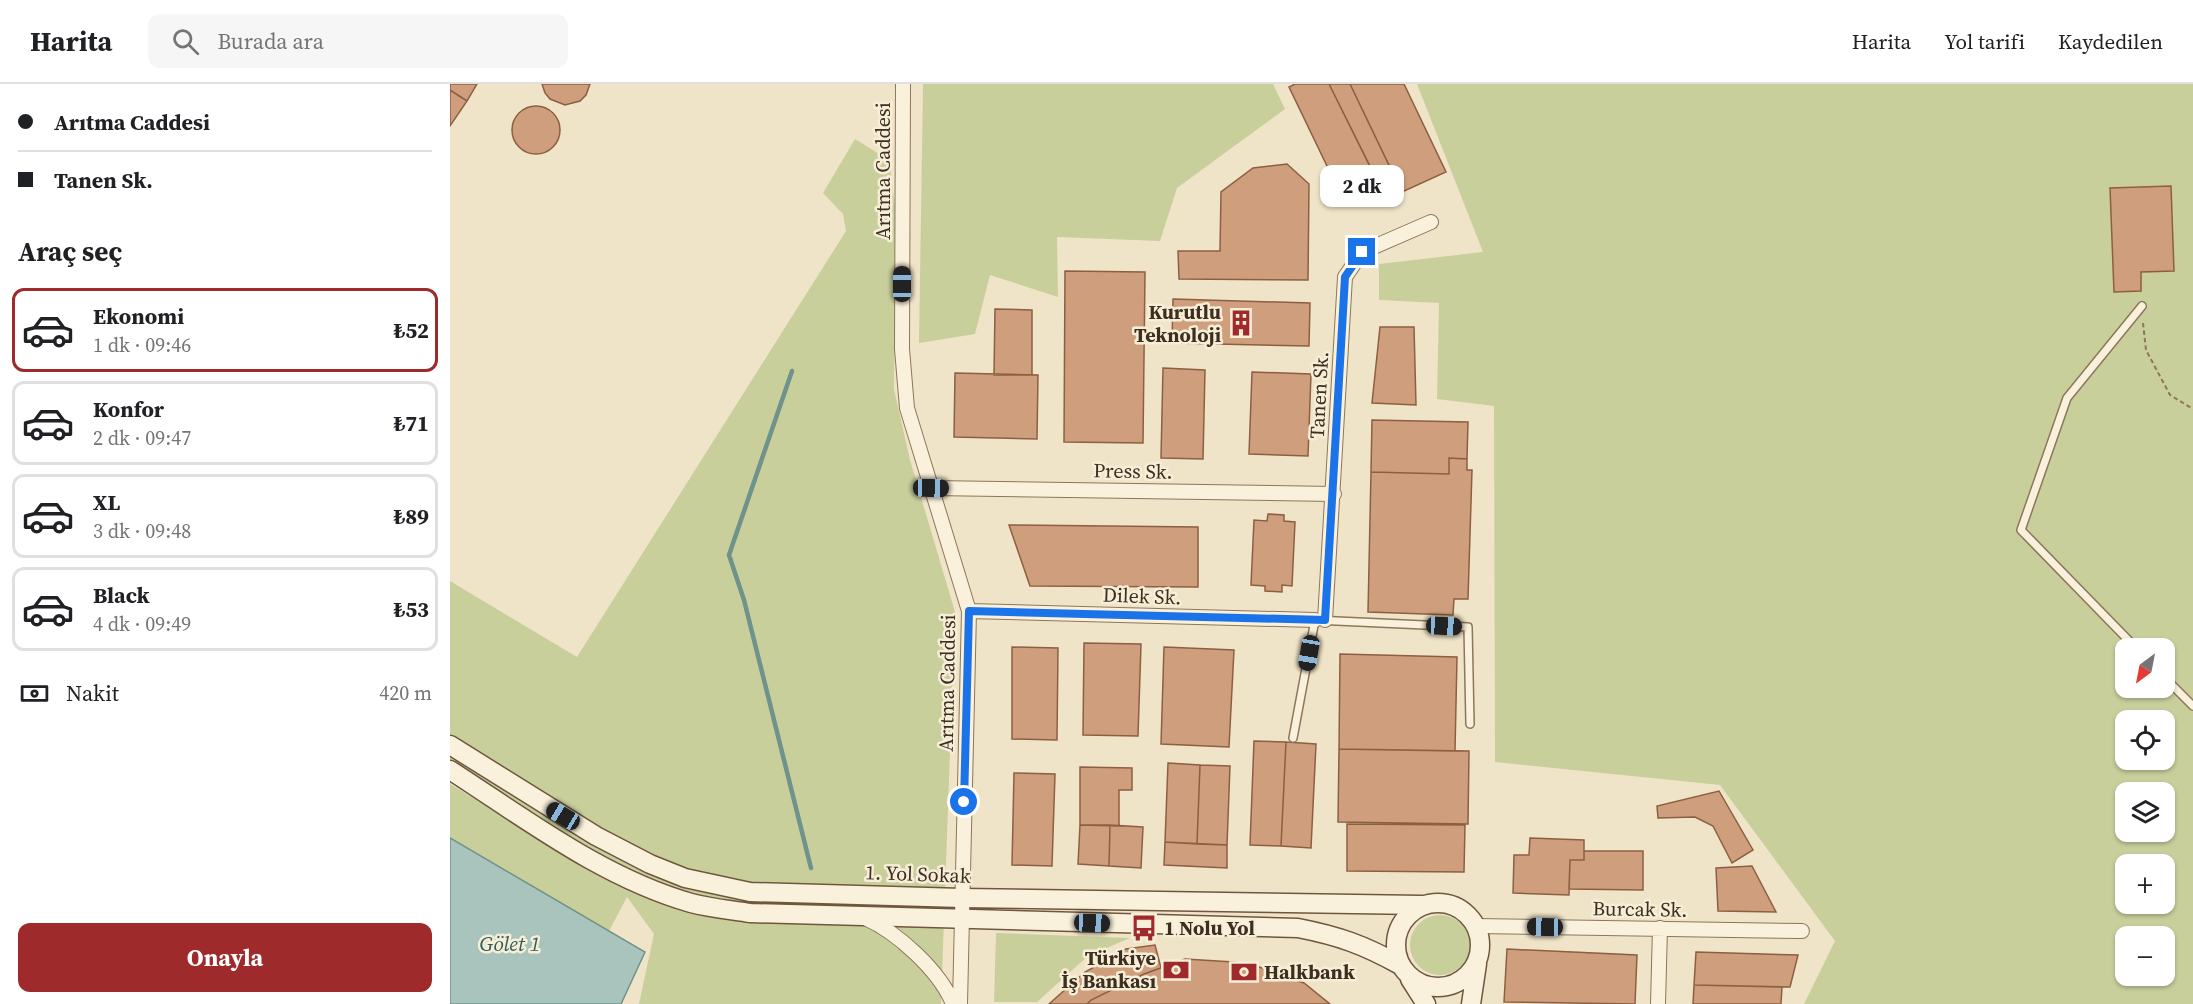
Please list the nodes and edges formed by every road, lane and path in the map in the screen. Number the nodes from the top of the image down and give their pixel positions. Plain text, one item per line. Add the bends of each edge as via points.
1 (903, 84) edge
2 (1431, 222) dead end
3 (2142, 306) joint
4 (2193, 409) edge
5 (931, 488) junction
6 (1334, 494) junction
7 (969, 611) junction
8 (1320, 620) junction
9 (2126, 638) edge
10 (2175, 688) edge
11 (2193, 706) edge
12 (1470, 724) dead end
13 (1293, 738) dead end
14 (450, 745) edge
15 (450, 770) edge
16 (962, 898) junction
17 (1421, 905) junction
18 (857, 914) junction
19 (963, 920) junction
20 (1476, 926) junction
21 (1660, 928) junction
22 (1802, 931) dead end
23 (1478, 959) junction
24 (1403, 969) junction
25 (953, 1004) edge
26 (960, 1004) edge
27 (1426, 1004) edge
28 (1471, 1004) edge
29 (1658, 1004) edge

1 - 5 street, Arıtma Caddesi via 902,349 907,408
2 - 6 street, Tanen Sk. via 1362,252 1345,277
3 - 4 path via 2146,350 2170,395
3 - 9 lane via 2067,398 2022,530
5 - 6 street, Press Sk.
5 - 7 street, Arıtma Caddesi
6 - 8 street, Tanen Sk.
7 - 8 street, Dilek Sk.
7 - 16 street, Arıtma Caddesi
8 - 12 lane via 1468,627
8 - 13 lane
10 - 11 lane
14 - 16 main road, 1. Yol Sokak via 596,836 685,878 750,892
15 - 18 main road via 577,852 692,903 750,913
16 - 17 main road, 1. Yol Sokak
16 - 19 street, Arıtma Caddesi
17 - 20 main road, 1. Yol Sokak via 1453,905
17 - 24 main road via 1405,919 1396,938 1396,952
18 - 19 main road
18 - 25 street via 883,928 933,970
19 - 24 main road via 1298,928 1332,934 1368,947
19 - 26 street, Arıtma Caddesi
20 - 21 street, Burcak Sk.
20 - 23 main road
21 - 22 street, Burcak Sk.
21 - 29 street
23 - 24 main road via 1472,971 1450,986 1424,985
23 - 28 main road
24 - 27 main road

